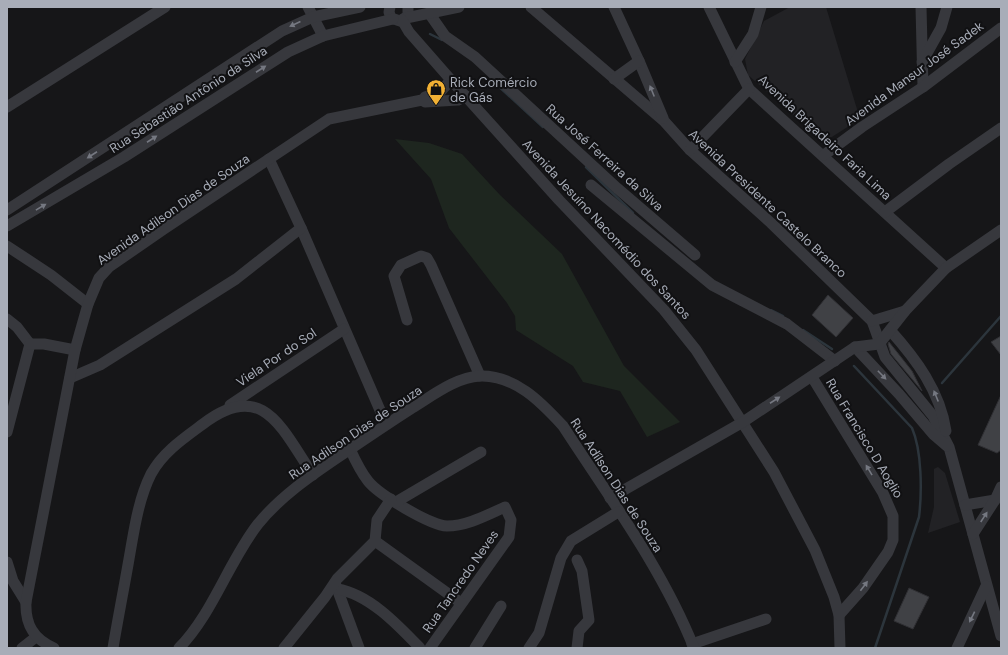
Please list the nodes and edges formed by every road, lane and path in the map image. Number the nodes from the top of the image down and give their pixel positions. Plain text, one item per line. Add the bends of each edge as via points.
1 (165, 7) edge
2 (360, 7) edge
3 (390, 7) edge
4 (408, 7) edge
5 (459, 7) edge
6 (532, 7) edge
7 (614, 7) edge
8 (709, 7) edge
9 (761, 7) edge
10 (921, 7) edge
11 (947, 7) edge
12 (310, 12) edge
13 (429, 13) junction
14 (400, 19) junction
15 (1001, 28) edge
16 (323, 36) junction
17 (639, 61) junction
18 (736, 62) junction
19 (922, 62) junction
20 (614, 79) junction
21 (451, 80) junction
22 (923, 86) junction
23 (749, 89) junction
24 (466, 96) junction
25 (422, 100) junction
26 (7, 108) edge
27 (664, 121) junction
28 (1001, 128) edge
29 (690, 150) junction
30 (824, 155) junction
31 (269, 160) junction
32 (591, 185) dead end
33 (7, 210) edge
34 (885, 212) junction
35 (7, 226) edge
36 (301, 228) junction
37 (1001, 230) edge
38 (7, 246) edge
39 (695, 255) dead end
40 (946, 268) junction
41 (88, 304) junction
42 (905, 311) junction
43 (7, 319) edge
44 (407, 320) dead end
45 (872, 321) junction
46 (344, 329) junction
47 (890, 330) junction
48 (30, 344) junction
49 (879, 344) junction
50 (855, 347) junction
51 (75, 350) junction
52 (836, 361) junction
53 (480, 376) junction
54 (812, 377) junction
55 (70, 378) junction
56 (225, 409) junction
57 (743, 422) junction
58 (386, 424) junction
59 (7, 432) edge
60 (949, 447) junction
61 (350, 449) junction
62 (481, 452) dead end
63 (313, 474) junction
64 (1001, 487) edge
65 (610, 498) junction
66 (995, 500) junction
67 (393, 501) junction
68 (965, 505) junction
69 (618, 512) junction
70 (973, 534) junction
71 (375, 541) junction
72 (577, 560) dead end
73 (7, 562) edge
74 (336, 586) junction
75 (986, 586) junction
76 (26, 602) junction
77 (461, 603) junction
78 (501, 606) dead end
79 (839, 616) junction
80 (766, 619) dead end
81 (1001, 636) edge
82 (36, 637) junction
83 (693, 646) edge
84 (22, 648) edge
85 (54, 648) edge
86 (113, 648) edge
87 (179, 648) edge
88 (284, 648) edge
89 (359, 648) edge
90 (420, 648) edge
91 (430, 648) edge
92 (475, 648) edge
93 (529, 648) edge
94 (577, 648) edge
95 (840, 648) edge
96 (957, 648) edge

1 - 26 street
2 - 12 street, Rua Sebastião Antônio da Silva
3 - 14 street, Avenida Jesuíno Nacomédio dos Santos via 390,15
4 - 14 street via 408,13
5 - 13 street, Rua Sebastião Antônio da Silva
6 - 20 street, Avenida Presidente Castelo Branco
7 - 17 street
8 - 18 street, Avenida Brigadeiro Faria Lima
9 - 18 street via 753,34
10 - 19 street
11 - 19 street via 941,28
12 - 16 street
12 -> 33 street, Rua Sebastião Antônio da Silva
13 - 14 street, Rua Sebastião Antônio da Silva
13 - 39 street, Rua José Ferreira da Silva via 445,36 475,57 617,188
14 - 16 street, Rua Sebastião Antônio da Silva
14 - 21 street, Avenida Jesuíno Nacomédio dos Santos
15 - 22 street, Avenida Mansur José Sadek
35 -> 16 street, Rua Sebastião Antônio da Silva via 124,157 272,61
17 - 20 street
27 -> 17 street
18 - 23 street, Avenida Brigadeiro Faria Lima
19 - 22 street
20 - 27 street, Avenida Presidente Castelo Branco
21 - 24 street, Avenida Jesuíno Nacomédio dos Santos
21 - 25 street, Avenida Adilson Dias de Souza via 440,92
22 - 30 street, Avenida Mansur José Sadek
23 - 29 street
23 - 30 street, Avenida Brigadeiro Faria Lima
24 - 25 street, Avenida Adilson Dias de Souza via 458,100
24 - 57 street, Avenida Jesuíno Nacomédio dos Santos via 559,200 664,310 696,350
25 - 31 street, Avenida Adilson Dias de Souza via 329,120
27 - 29 street, Avenida Presidente Castelo Branco
28 - 34 street
29 - 45 street, Avenida Presidente Castelo Branco via 771,223
30 - 34 street, Avenida Brigadeiro Faria Lima
31 - 36 street
31 - 41 street, Avenida Adilson Dias de Souza via 109,267 99,278
32 - 52 street via 712,286 787,324
34 - 40 street, Avenida Brigadeiro Faria Lima
36 - 46 street
36 - 55 street via 236,279 100,365
37 - 40 street
38 - 41 street via 51,275
40 - 42 street
41 - 51 street, Avenida Adilson Dias de Souza
42 - 45 street
42 - 47 street
43 - 48 street
44 - 53 street via 394,276 401,265 420,256 427,258 431,265
45 - 49 street, Avenida Presidente Castelo Branco
46 - 56 street, Viela Por do Sol
46 - 58 street
47 - 49 street
60 -> 47 street, Avenida Presidente Castelo Branco via 945,422 929,380
48 - 51 street
48 - 59 street
49 - 50 street
49 - 60 street, Avenida Presidente Castelo Branco via 885,357 937,422
50 - 52 street
50 -> 60 street via 900,394 933,434
51 - 55 street, Avenida Adilson Dias de Souza
52 - 54 street
53 - 58 street, Rua Adilson Dias de Souza via 455,383
53 - 65 street, Rua Adílson Dias de Souza via 514,384 546,408 562,426
57 -> 54 street
79 -> 54 street, Rua Francisco D Aoglio via 863,588 888,552 893,540 893,516 883,492
55 - 76 street, Avenida Adilson Dias de Souza
56 - 63 street via 252,405 272,417
56 - 86 street, Viela Por do Sol via 178,442 152,474 135,528
57 - 65 street
57 - 79 street, Avenida Jesuíno Nacomédio dos Santos via 774,472 816,550
58 - 61 street, Rua Adilson Dias de Souza
60 - 68 street, Avenida Presidente Castelo Branco
61 - 63 street, Rua Adilson Dias de Souza
61 - 67 street via 369,482
62 - 67 street
63 - 87 street, Rua Adilson Dias de Souza via 274,506 246,540 207,609
64 - 66 street
65 - 69 street, Rua Adílson Dias de Souza
66 - 68 street
70 -> 66 street
67 - 71 street via 377,520
67 - 77 street, Rua Tancredo Neves via 422,517 447,526 468,522 505,507 511,520 509,537
68 - 70 street, Avenida Presidente Castelo Branco
69 - 83 street, Rua Adílson Dias de Souza via 647,555
69 - 93 street via 571,541 561,558 539,633
70 - 75 street, Avenida Presidente Castelo Branco
71 - 74 street
71 - 77 street
72 - 94 street via 582,571 589,620 579,631
73 - 76 street via 13,581
74 - 88 street
74 - 89 street
74 - 90 street via 350,591 391,618
75 - 81 street, Avenida Presidente Castelo Branco
75 -> 96 street
76 - 82 street, Avenida Adilson Dias de Souza via 28,626
77 - 91 street, Rua Tancredo Neves
78 - 92 street
79 - 95 street, Avenida Jesuíno Nacomédio dos Santos
80 - 83 street
82 - 84 street
82 - 85 street, Avenida Adilson Dias de Souza

